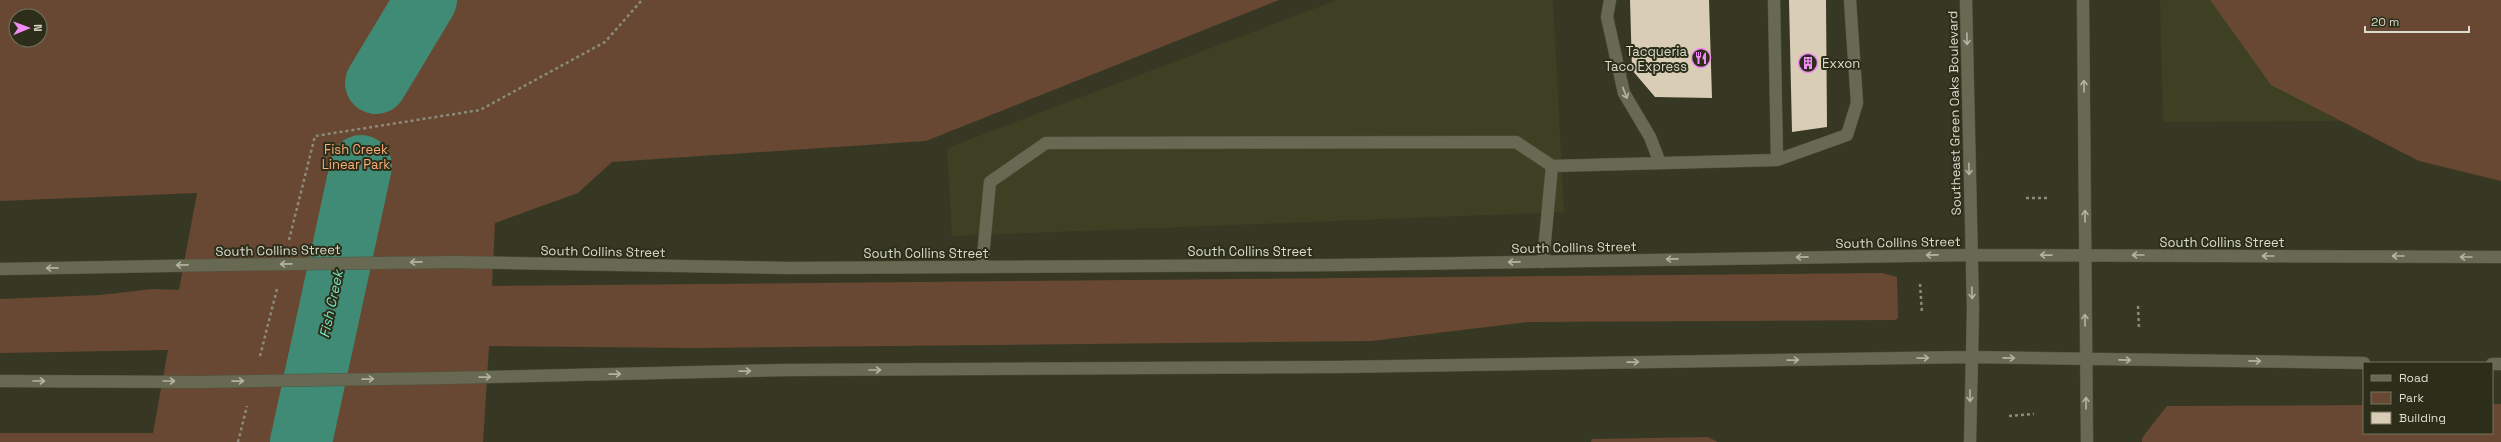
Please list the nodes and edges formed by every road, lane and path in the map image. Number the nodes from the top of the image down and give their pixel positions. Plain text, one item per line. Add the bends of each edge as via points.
1 (642, 0) edge
2 (1610, 0) edge
3 (1774, 0) edge
4 (1850, 0) edge
5 (1966, 0) edge
6 (2083, 0) edge
7 (315, 136) dead end
8 (1777, 160) junction
9 (1660, 163) junction
10 (1552, 166) junction
11 (2026, 198) dead end
12 (2050, 198) dead end
13 (1971, 254) junction
14 (2086, 255) junction
15 (2501, 257) edge
16 (1543, 262) junction
17 (982, 267) junction
18 (0, 269) edge
19 (1920, 284) dead end
20 (2138, 306) dead end
21 (1922, 313) dead end
22 (2139, 329) dead end
23 (1970, 357) junction
24 (2086, 359) junction
25 (2363, 363) edge
26 (0, 380) edge
27 (2034, 414) dead end
28 (2009, 416) dead end
29 (1970, 442) edge
30 (2087, 442) edge

1 - 7 path via 605,42 480,110
2 -> 9 main road via 1608,16 1624,93 1650,137
3 - 8 main road
4 - 8 main road via 1857,103 1847,135
5 -> 13 main road, Southeast Green Oaks Boulevard
14 -> 6 main road
8 - 9 main road
9 - 10 main road
10 - 16 main road
10 - 17 main road via 1516,142 1046,143 990,182
11 - 12 path
14 -> 13 main road, South Collins Street
13 -> 16 main road, South Collins Street
13 -> 23 main road, Southeast Green Oaks Boulevard via 1973,310
15 -> 14 main road, South Collins Street
24 -> 14 main road
16 -> 17 main road, South Collins Street
17 -> 18 main road, South Collins Street, bridge via 788,268 455,262
19 - 21 path
20 - 22 path
23 -> 24 main road
26 -> 23 main road, bridge via 199,382 787,370 1329,367
23 -> 29 main road, Southeast Green Oaks Boulevard
24 -> 25 main road
30 -> 24 main road
27 - 28 path

